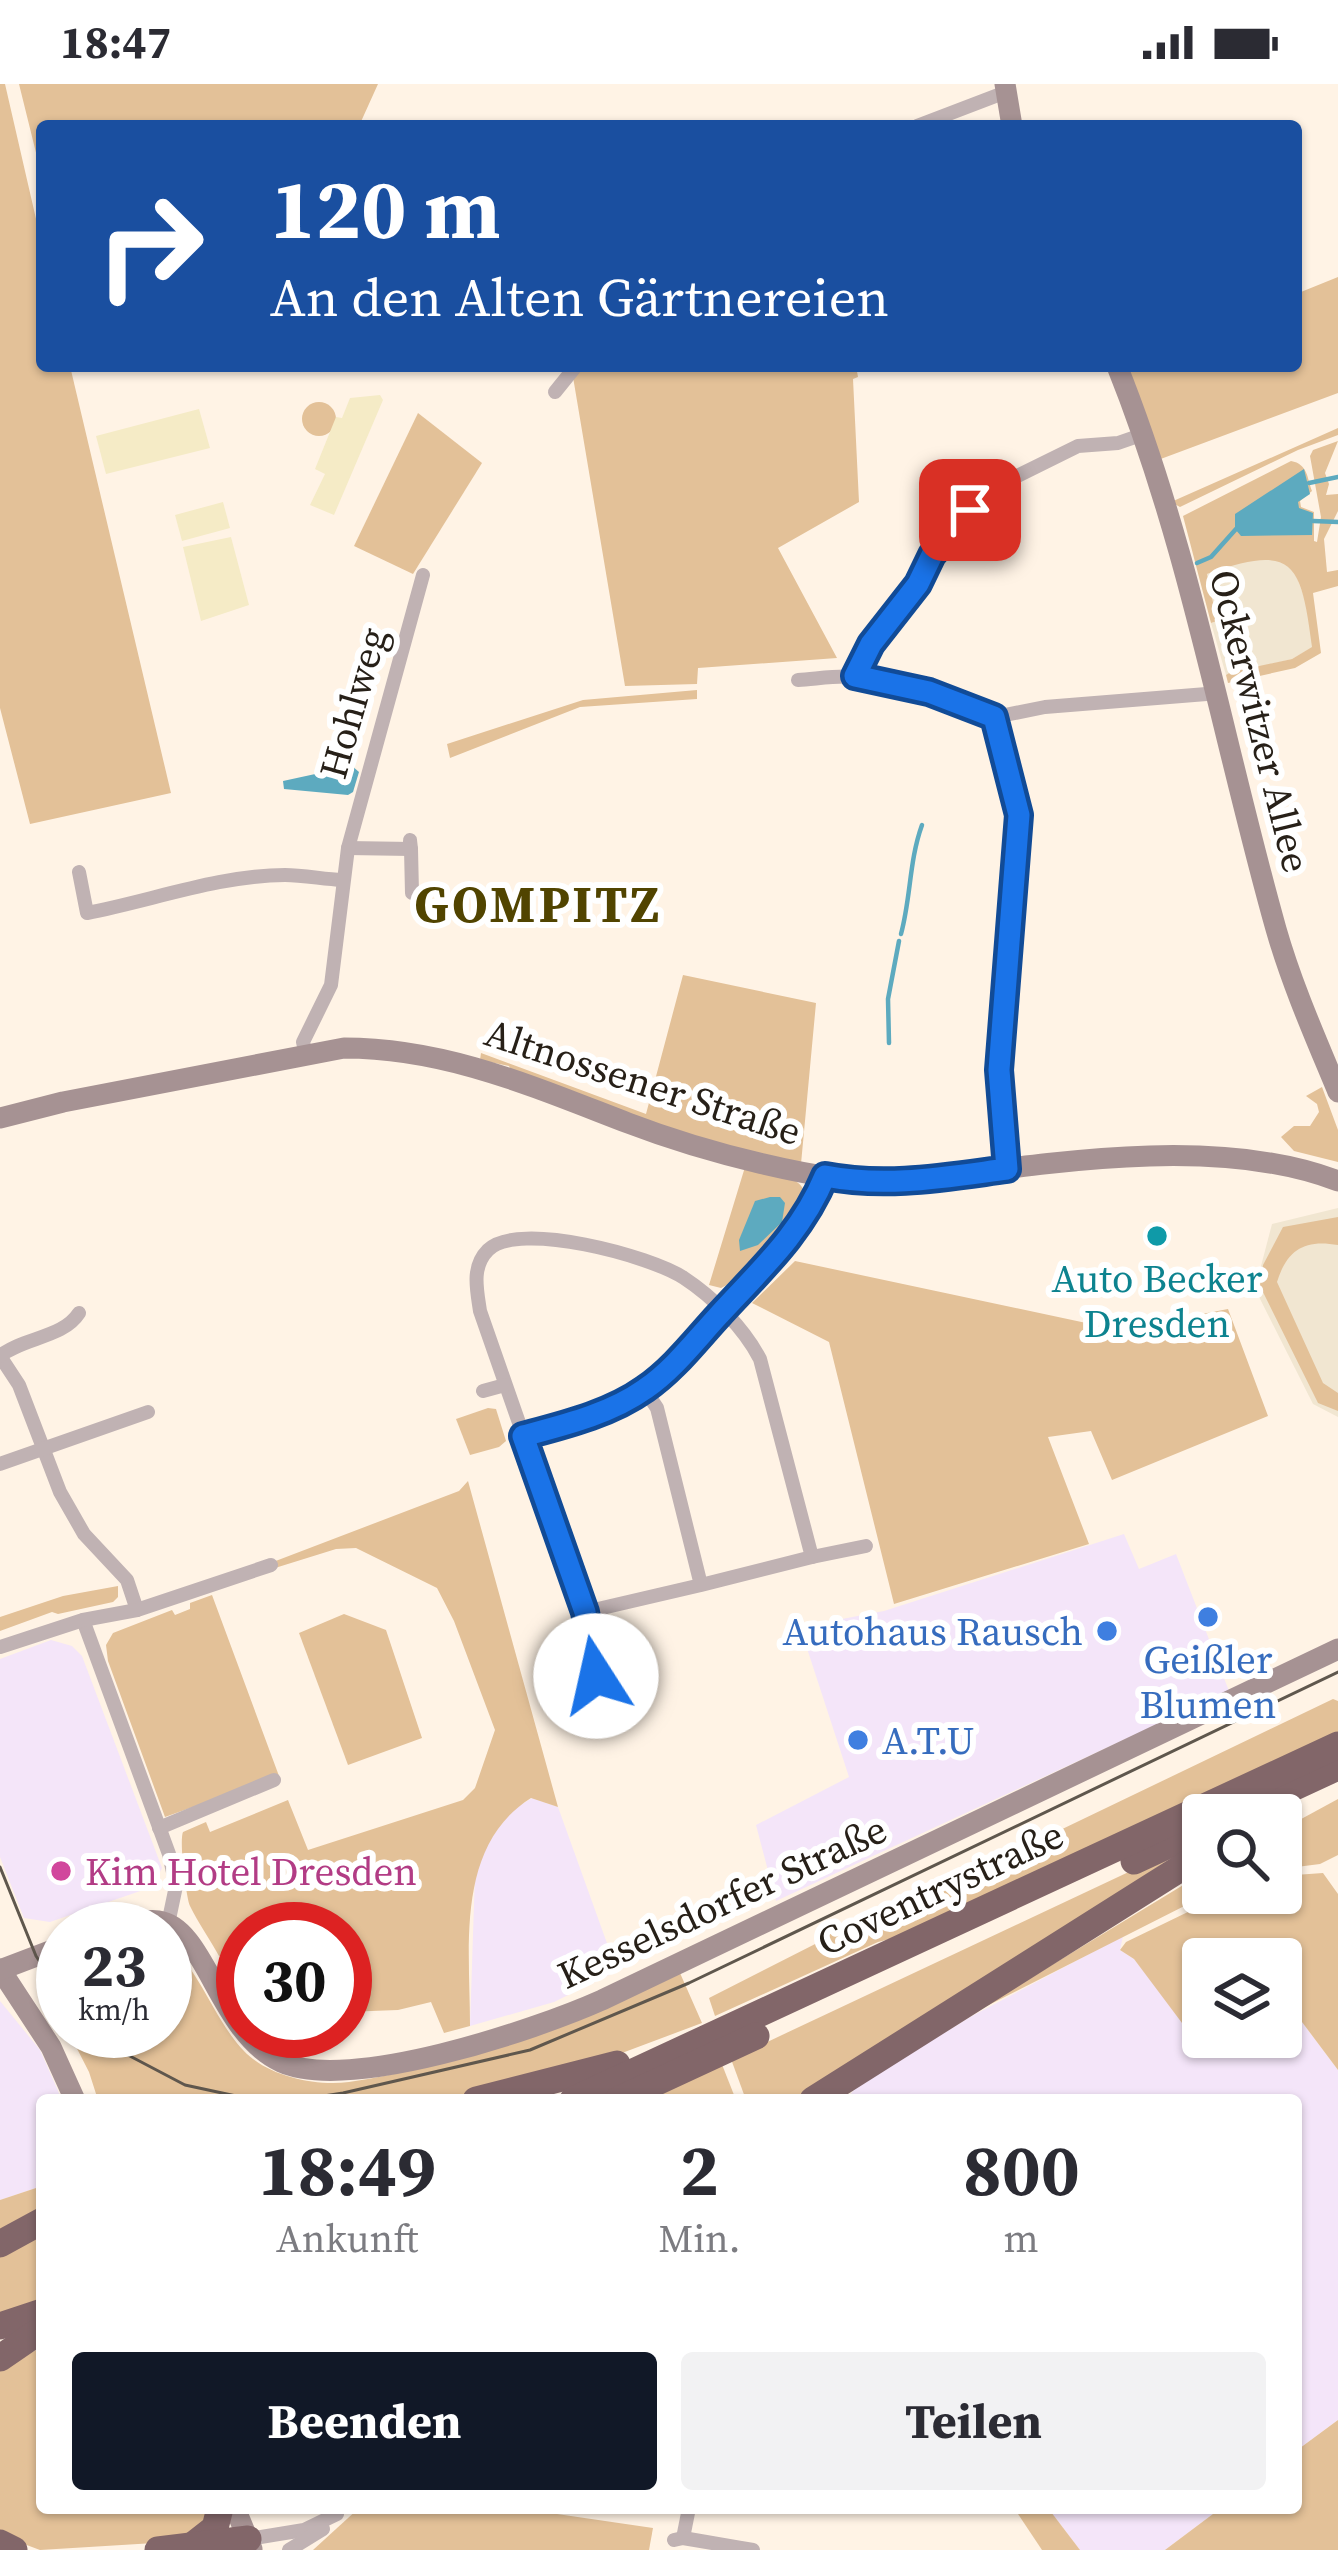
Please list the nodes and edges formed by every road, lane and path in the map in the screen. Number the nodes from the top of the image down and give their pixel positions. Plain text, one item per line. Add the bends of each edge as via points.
1 (1006, 88) edge
2 (931, 120) edge
3 (1011, 120) edge
4 (571, 372) edge
5 (1119, 372) edge
6 (555, 392) dead end
7 (1144, 434) junction
8 (423, 575) dead end
9 (855, 676) junction
10 (798, 680) dead end
11 (1219, 693) junction
12 (994, 717) junction
13 (348, 848) junction
14 (79, 872) dead end
15 (342, 880) junction
16 (412, 893) dead end
17 (306, 1054) junction
18 (1338, 1092) edge
19 (0, 1118) edge
20 (1007, 1169) junction
21 (825, 1176) junction
22 (1338, 1181) edge
23 (722, 1312) junction
24 (79, 1313) dead end
25 (0, 1356) edge
26 (505, 1384) junction
27 (645, 1390) junction
28 (482, 1391) dead end
29 (148, 1412) dead end
30 (523, 1436) junction
31 (44, 1450) junction
32 (0, 1465) edge
33 (866, 1546) dead end
34 (812, 1557) junction
35 (271, 1565) dead end
36 (700, 1585) junction
37 (137, 1610) junction
38 (585, 1612) junction
39 (83, 1620) junction
40 (0, 1647) edge
41 (1338, 1649) edge
42 (596, 1676) dead end
43 (1336, 1761) edge
44 (274, 1780) dead end
45 (1274, 1794) edge
46 (1293, 1794) edge
47 (159, 1828) junction
48 (1182, 1839) edge
49 (1182, 1867) edge
50 (173, 1902) edge
51 (192, 1944) edge
52 (36, 1956) edge
53 (0, 1969) edge
54 (707, 2038) junction
55 (72, 2094) edge
56 (501, 2094) edge
57 (586, 2094) edge
58 (632, 2094) edge
59 (823, 2094) edge
60 (36, 2225) edge
61 (0, 2244) edge
62 (0, 2326) edge
63 (36, 2326) edge
64 (36, 2328) edge
65 (36, 2329) edge
66 (0, 2346) edge
67 (0, 2358) edge
68 (218, 2514) edge
69 (237, 2514) edge
70 (334, 2514) edge
71 (337, 2514) edge
72 (687, 2514) edge
73 (0, 2543) edge
74 (250, 2545) edge
75 (192, 2546) junction
76 (14, 2550) edge
77 (158, 2550) edge
78 (289, 2550) edge
79 (753, 2550) edge

1 - 2 street
1 - 3 street
4 - 6 street
5 - 7 street, Ockerwitzer Allee
7 - 9 street via 1078,446 991,489 932,555
7 - 11 street, Ockerwitzer Allee
8 - 13 street, Hohlweg
9 - 10 street
9 - 12 street
11 - 12 street
11 - 18 street, Ockerwitzer Allee via 1277,934
12 - 20 street via 1019,815 999,1070
13 - 15 street, Hohlweg
13 - 16 street via 410,845
14 - 15 street via 87,913 223,882
15 - 17 street, Hohlweg via 331,985 303,1042
17 - 19 street, Altnossener Straße
17 - 21 street, Altnossener Straße via 365,1048 440,1057 678,1139
20 - 21 street, Altnossener Straße via 898,1183
20 - 22 street, Altnossener Straße via 1195,1155 1284,1162
21 - 23 street via 790,1240
23 - 26 street via 664,1269 566,1241 506,1238 490,1247 476,1275
23 - 27 street
23 - 34 street via 760,1359
24 - 25 street via 71,1326
25 - 31 street
26 - 28 street
26 - 30 street
27 - 30 street
27 - 36 street via 657,1408
29 - 31 street
30 - 38 street
31 - 32 street
31 - 37 street via 84,1534 128,1580
33 - 34 street
34 - 36 street
35 - 37 street
36 - 38 street
37 - 39 street
38 - 42 street
39 - 40 street
39 - 47 street
41 - 51 street, Kesselsdorfer Straße via 578,2011 459,2048 344,2071 280,2061 246,2037
43 - 45 highway
43 - 46 highway
43 - 54 highway, Coventrystraße
44 - 47 street
47 - 50 street via 176,1886
48 - 58 highway
49 - 59 highway
52 - 53 street
53 - 55 street
54 - 56 highway
54 - 57 highway, Coventrystraße
60 - 61 highway
62 - 63 highway
64 - 66 highway
65 - 67 highway
68 - 75 highway via 215,2528
69 - 74 street
70 - 74 street
71 - 78 street
72 - 79 street via 678,2539
73 - 76 highway
74 - 75 highway
75 - 77 highway

